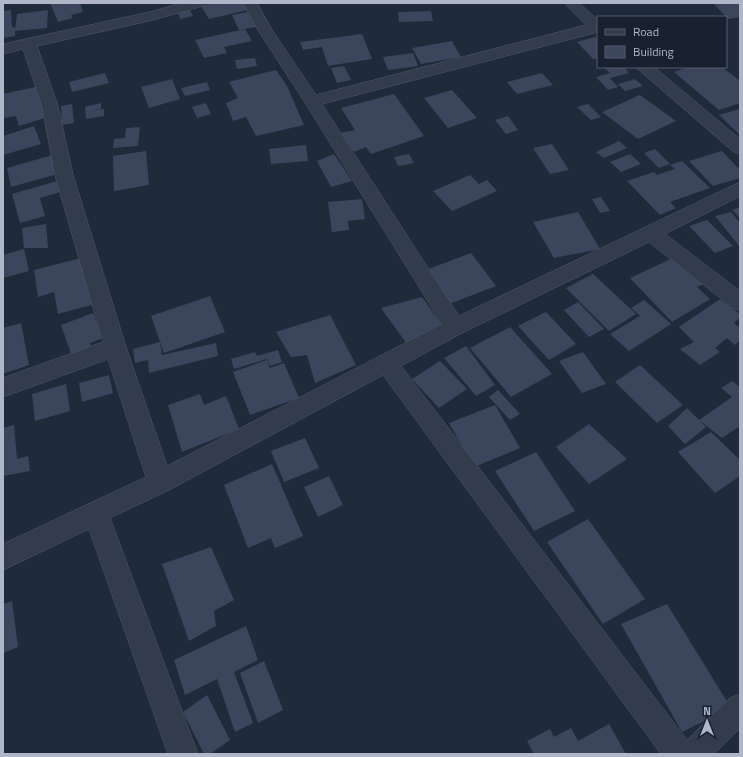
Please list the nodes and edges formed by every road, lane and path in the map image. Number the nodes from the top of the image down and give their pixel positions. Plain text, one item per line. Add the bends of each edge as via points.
1 (198, 3) edge
2 (250, 3) edge
3 (570, 3) edge
4 (597, 27) edge
5 (597, 28) edge
6 (29, 44) junction
7 (3, 49) edge
8 (645, 68) edge
9 (312, 102) junction
10 (740, 148) edge
11 (740, 188) edge
12 (651, 233) junction
13 (740, 302) edge
14 (455, 327) junction
15 (115, 347) junction
16 (386, 363) junction
17 (3, 388) edge
18 (160, 482) junction
19 (96, 514) junction
20 (3, 557) edge
21 (740, 708) edge
22 (183, 754) edge
23 (679, 754) edge
24 (693, 754) edge

1 - 6 street via 153,16
2 - 9 street via 264,30
3 - 4 street
5 - 9 street
6 - 7 street
6 - 15 street via 50,106 64,175
8 - 10 street
9 - 14 street
11 - 12 street
12 - 13 street
12 - 14 street
14 - 16 street
15 - 17 street
15 - 18 street
16 - 18 street
16 - 23 street
18 - 19 street
19 - 20 street
19 - 22 street
21 - 24 street

